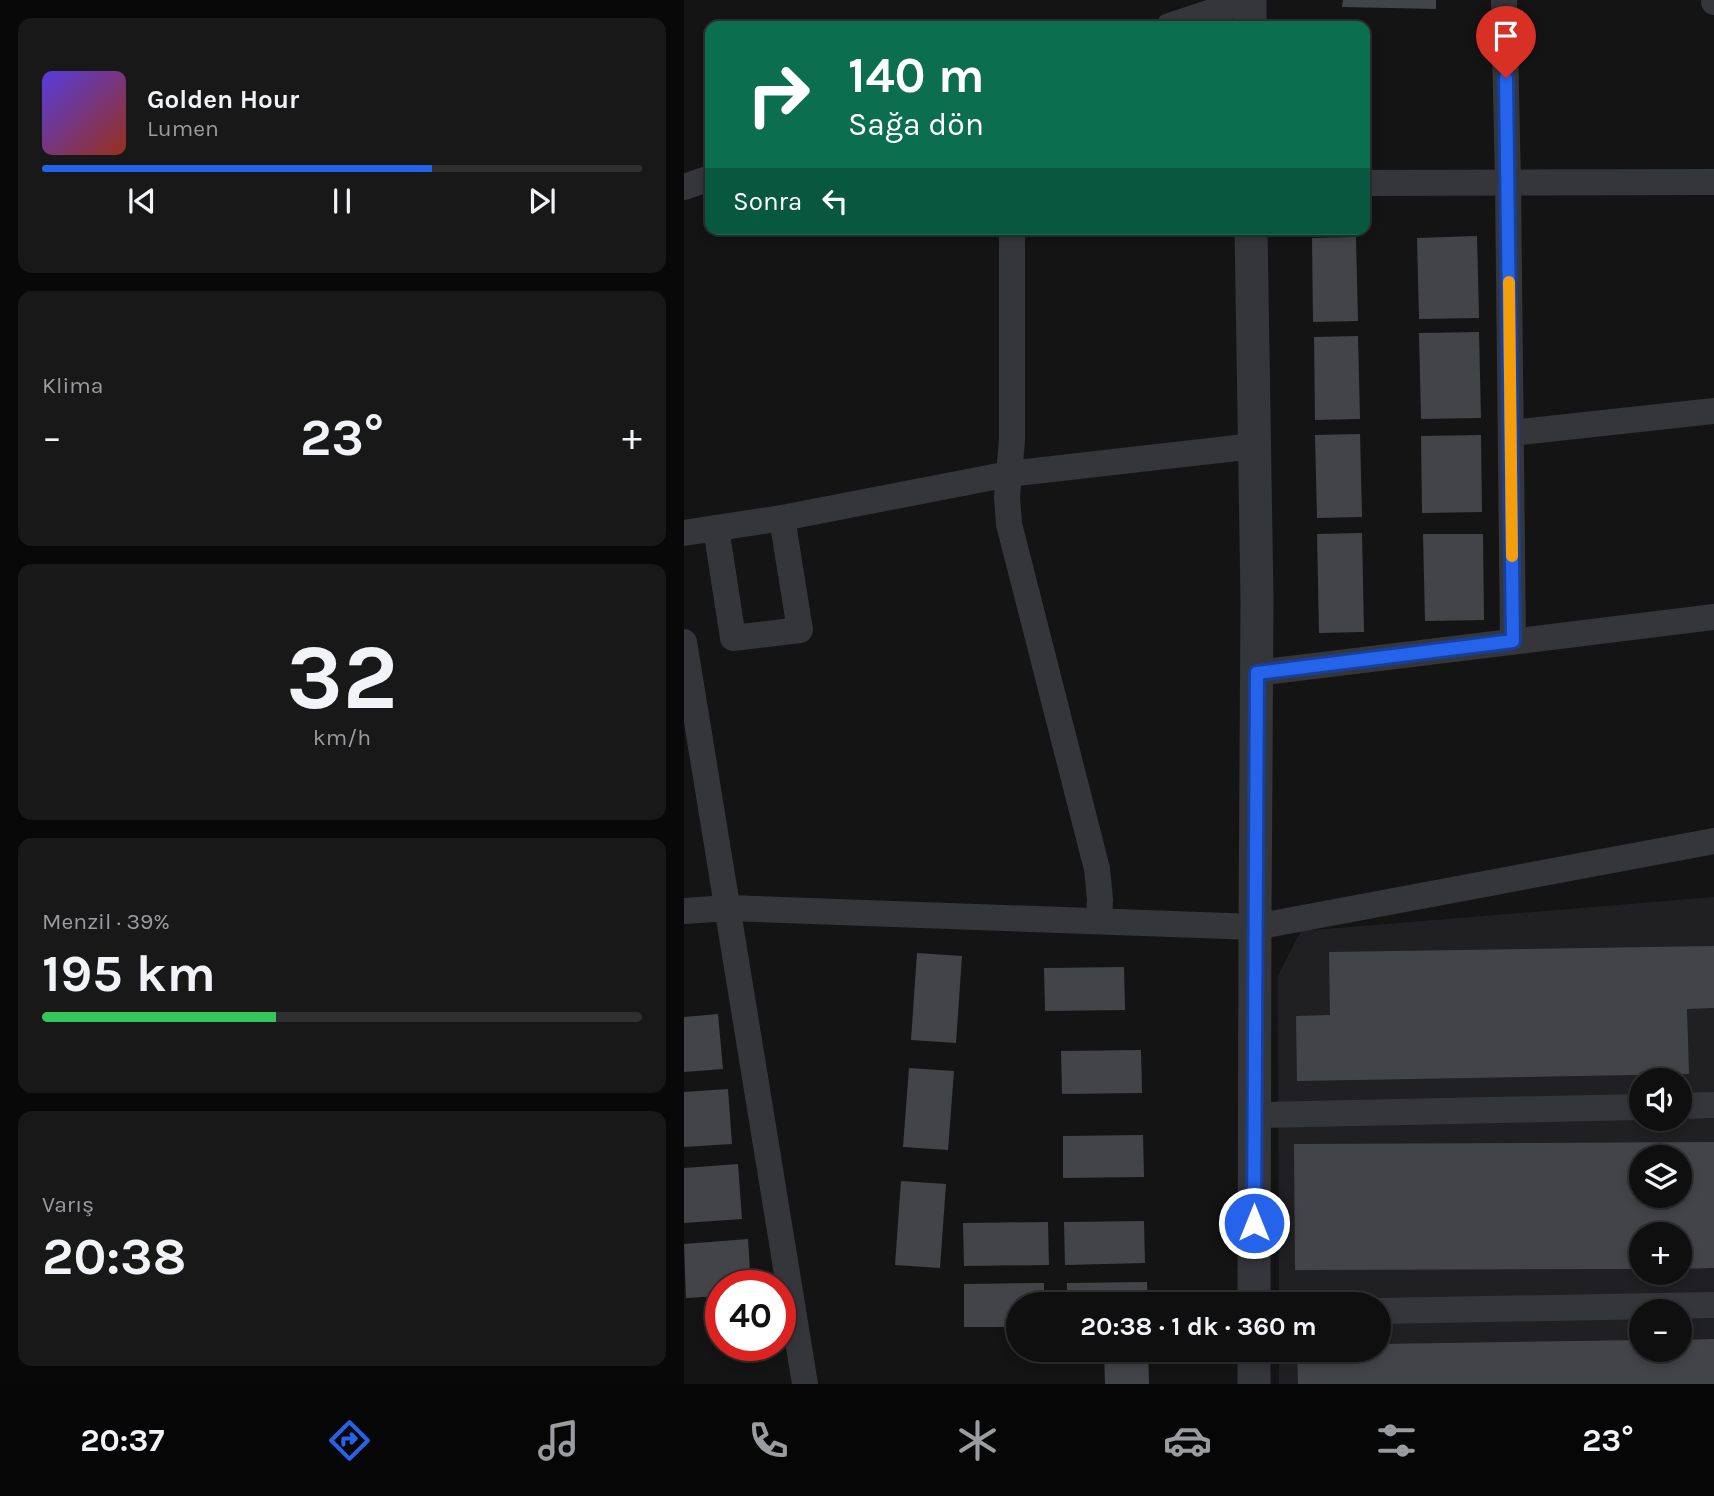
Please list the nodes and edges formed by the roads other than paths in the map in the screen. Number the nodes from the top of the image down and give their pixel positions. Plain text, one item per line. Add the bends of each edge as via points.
1 (1249, 0) edge
2 (1504, 0) edge
3 (1184, 21) edge
4 (1250, 21) edge
5 (705, 180) edge
6 (1714, 182) edge
7 (1370, 183) edge
8 (1508, 183) junction
9 (684, 187) edge
10 (1012, 235) edge
11 (1251, 235) edge
12 (1714, 411) edge
13 (1511, 433) junction
14 (1254, 446) junction
15 (1009, 474) junction
16 (783, 518) junction
17 (716, 528) junction
18 (684, 533) edge
19 (1714, 617) edge
20 (1513, 641) junction
21 (684, 642) edge
22 (1257, 673) junction
23 (1714, 841) edge
24 (728, 908) junction
25 (684, 911) edge
26 (1099, 921) junction
27 (1254, 927) junction
28 (1714, 1105) edge
29 (1692, 1106) edge
30 (1629, 1107) edge
31 (1254, 1115) junction
32 (1254, 1292) edge
33 (1714, 1305) edge
34 (1391, 1311) edge
35 (1254, 1362) edge
36 (805, 1384) edge
37 (1254, 1384) edge

1 - 3 street
1 - 4 street
2 - 8 street
5 - 9 street
6 - 8 street
7 - 8 street
8 - 13 street
10 - 15 street
11 - 14 street
12 - 13 street
13 - 20 street
14 - 15 street
14 - 22 street
15 - 16 street
15 - 26 street via 1009,524 1097,869
16 - 17 street
16 - 17 street via 800,630 734,638
17 - 18 street
19 - 20 street
20 - 22 street
21 - 24 street
22 - 27 street
23 - 27 street
24 - 25 street
24 - 26 street
24 - 36 street
26 - 27 street
27 - 31 street
28 - 29 street
30 - 31 street
31 - 32 street
33 - 34 street
35 - 37 street

